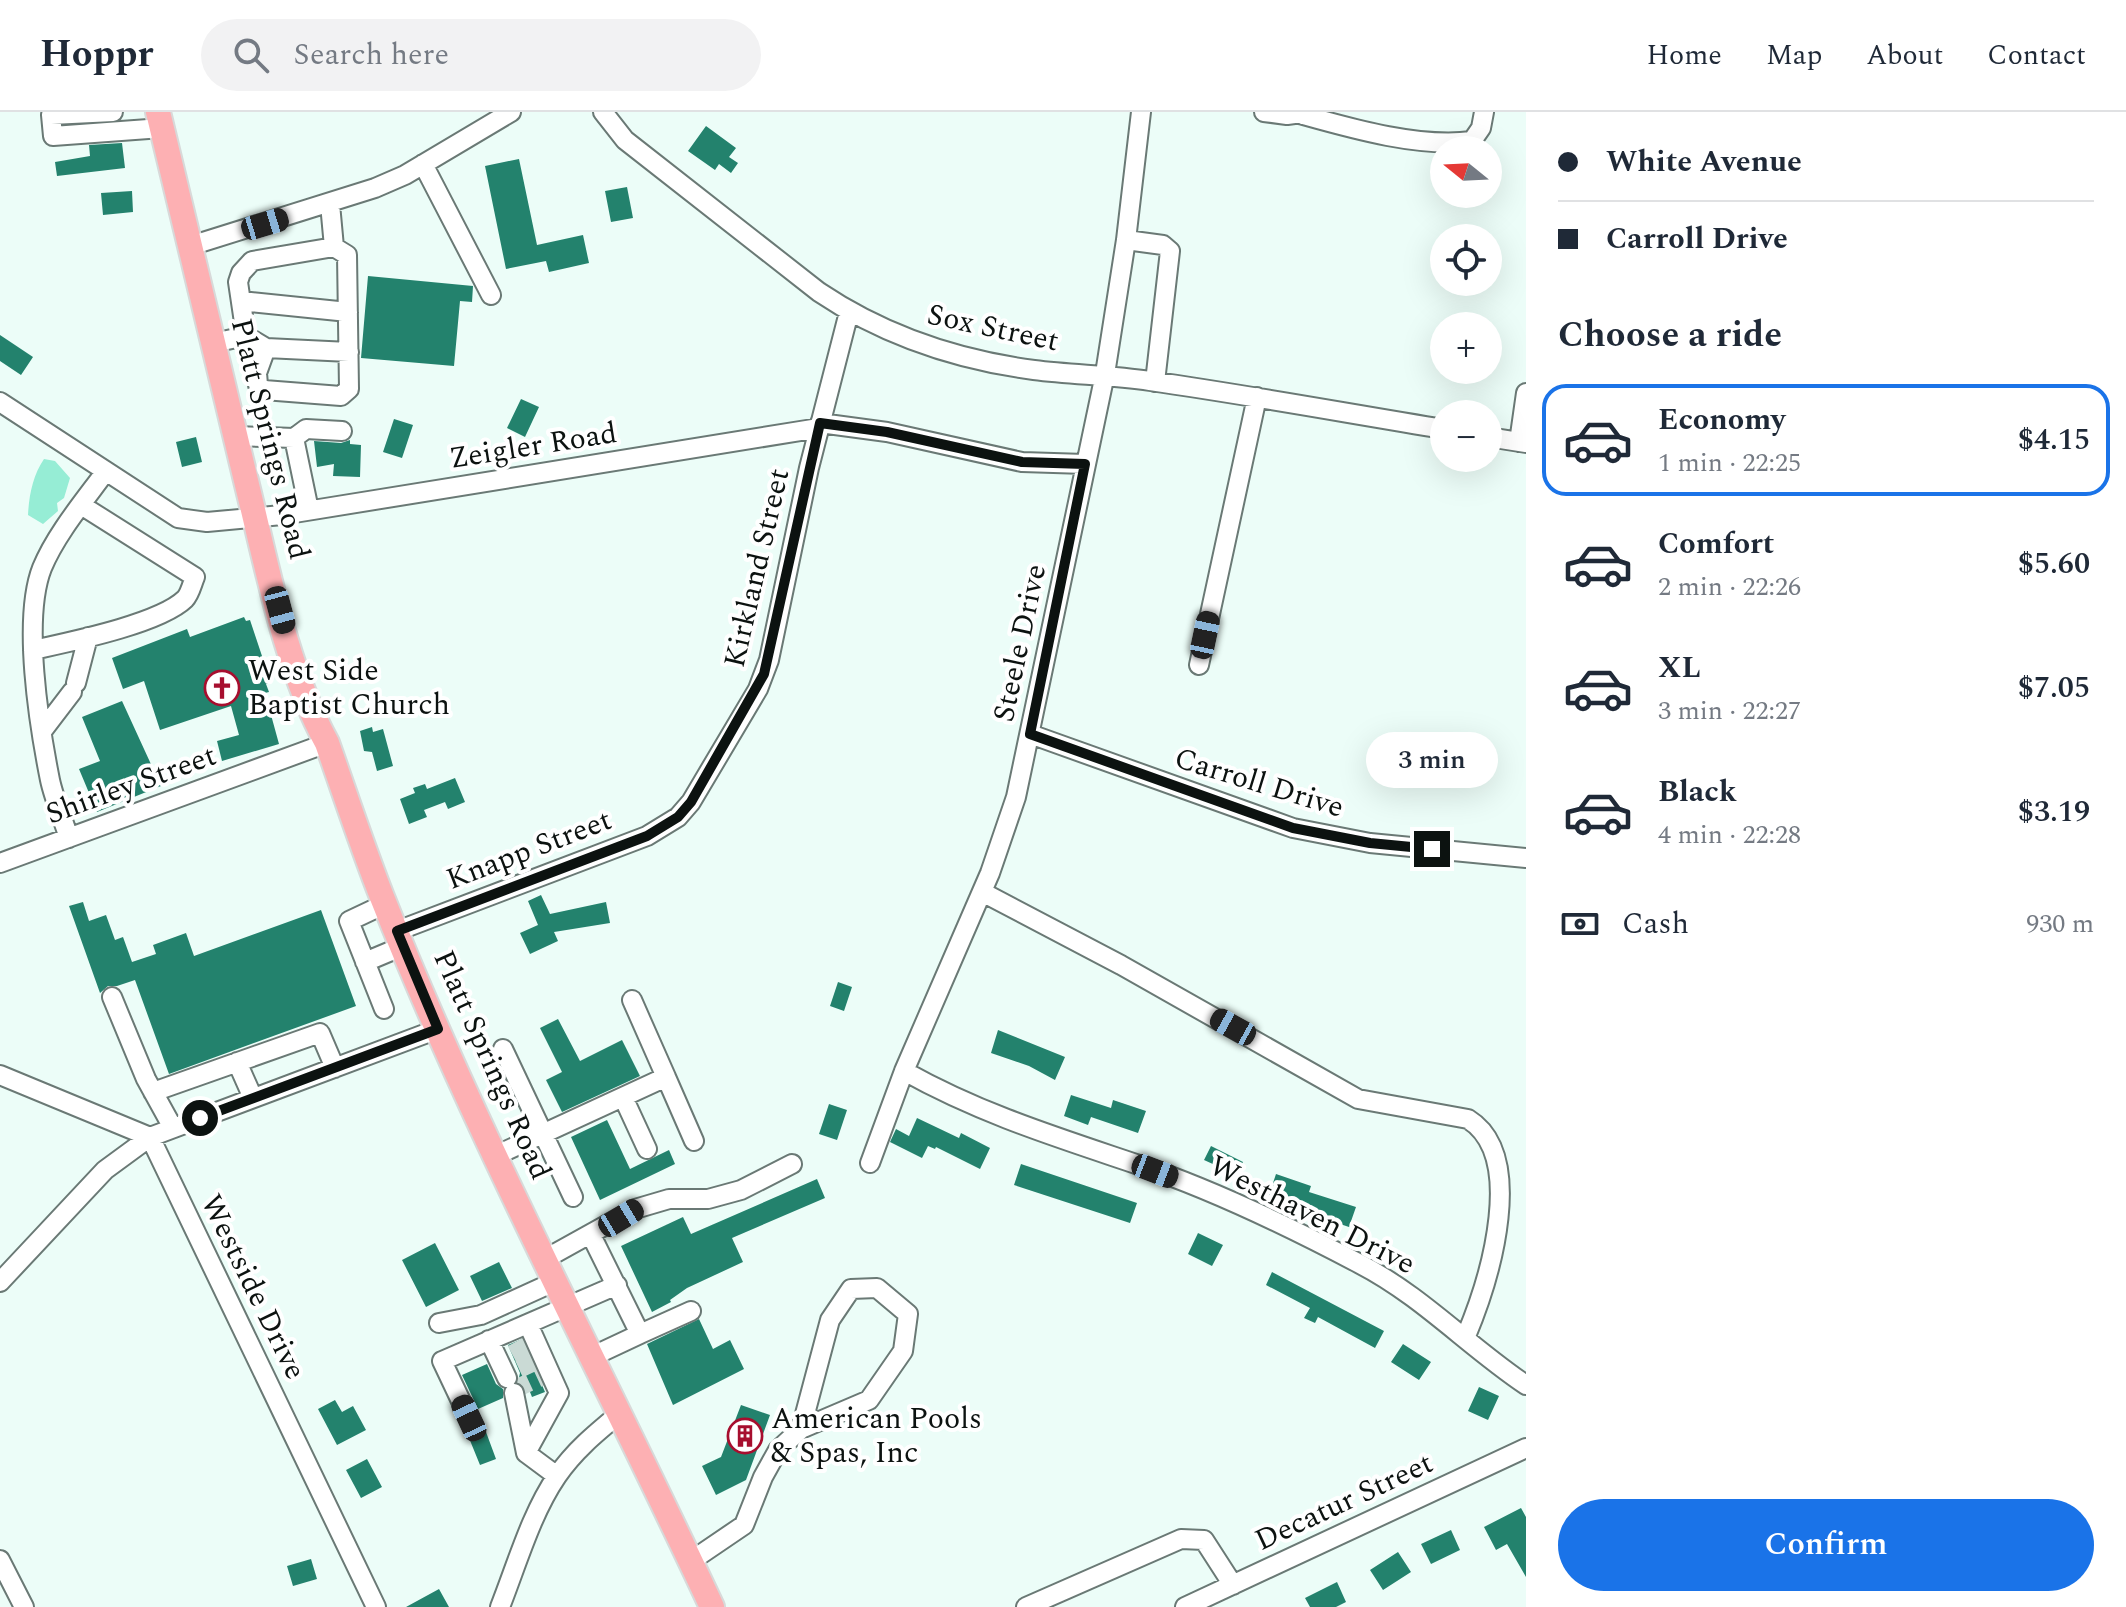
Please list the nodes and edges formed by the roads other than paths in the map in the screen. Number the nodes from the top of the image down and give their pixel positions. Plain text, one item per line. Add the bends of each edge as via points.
1 (113, 112) edge
2 (511, 112) edge
3 (603, 112) edge
4 (1141, 112) edge
5 (1264, 112) edge
6 (1484, 112) edge
7 (1306, 113) edge
8 (160, 120) edge
9 (423, 164) junction
10 (330, 204) junction
11 (265, 224) junction
12 (1126, 240) junction
13 (190, 246) junction
14 (334, 247) junction
15 (277, 256) junction
16 (491, 295) dead end
17 (241, 301) junction
18 (348, 312) junction
19 (849, 312) junction
20 (246, 336) junction
21 (213, 343) junction
22 (266, 348) junction
23 (349, 352) junction
24 (1105, 374) junction
25 (1155, 382) junction
26 (1526, 393) edge
27 (1257, 397) junction
28 (0, 402) edge
29 (819, 426) junction
30 (1430, 427) edge
31 (342, 431) dead end
32 (236, 436) junction
33 (294, 438) junction
34 (1502, 439) edge
35 (1522, 443) edge
36 (1085, 464) junction
37 (106, 471) junction
38 (81, 505) junction
39 (309, 510) junction
40 (256, 519) junction
41 (88, 637) junction
42 (33, 650) junction
43 (1199, 665) dead end
44 (43, 730) junction
45 (1030, 734) junction
46 (327, 743) junction
47 (678, 817) joint
48 (69, 838) junction
49 (1526, 858) edge
50 (0, 863) edge
51 (982, 892) junction
52 (385, 904) junction
53 (400, 938) junction
54 (365, 962) junction
55 (112, 997) dead end
56 (632, 1000) dead end
57 (384, 1009) dead end
58 (438, 1029) junction
59 (503, 1049) dead end
60 (237, 1062) junction
61 (335, 1068) junction
62 (904, 1071) junction
63 (0, 1075) edge
64 (666, 1077) junction
65 (153, 1092) junction
66 (623, 1097) junction
67 (253, 1098) junction
68 (173, 1128) junction
69 (543, 1134) junction
70 (150, 1137) junction
71 (694, 1141) dead end
72 (647, 1149) dead end
73 (497, 1155) junction
74 (870, 1163) dead end
75 (792, 1164) dead end
76 (573, 1197) dead end
77 (591, 1235) junction
78 (545, 1259) junction
79 (556, 1281) junction
80 (0, 1282) edge
81 (617, 1285) junction
82 (568, 1307) junction
83 (691, 1311) dead end
84 (439, 1323) dead end
85 (528, 1324) junction
86 (640, 1334) junction
87 (1466, 1336) junction
88 (489, 1340) junction
89 (591, 1357) junction
90 (524, 1366) junction
91 (1526, 1385) edge
92 (619, 1414) junction
93 (469, 1418) dead end
94 (801, 1429) junction
95 (526, 1453) junction
96 (1525, 1453) edge
97 (557, 1476) junction
98 (0, 1560) edge
99 (691, 1561) junction
100 (1233, 1585) junction
101 (24, 1607) edge
102 (376, 1607) edge
103 (500, 1607) edge
104 (712, 1607) edge
105 (1026, 1607) edge
106 (1185, 1607) edge

1 - 8 street via 51,115 53,136
2 - 9 street
3 - 19 street, Sox Street via 625,140
4 - 12 street, Steele Drive
5 - 7 street
6 - 7 street via 1472,141 1455,143 1356,130
8 - 13 main road, Platt Springs Road
9 - 10 street
9 - 16 street
10 - 11 street
10 - 14 street
11 - 13 street
11 - 15 street
12 - 24 street, Steele Drive
12 - 25 street via 1163,245 1170,251
13 - 21 main road, Platt Springs Road
14 - 15 street
14 - 18 street via 347,255
15 - 17 street via 252,261 241,273
17 - 18 street
17 - 20 street
18 - 23 street
19 - 24 street, Sox Street via 956,354 1033,370
19 - 29 street, Kirkland Street
20 - 21 street
20 - 22 street
21 - 32 main road, Platt Springs Road
22 - 23 street
22 - 23 street via 257,373 264,390 341,396 349,389
24 - 25 street, Sox Street
24 - 36 street, Steele Drive
25 - 27 street, Sox Street
26 - 35 street
27 - 30 street, Sox Street
27 - 43 street
28 - 37 street, Zeigler Road
29 - 36 street, Zeigler Road via 887,432 1022,462
29 - 39 street, Zeigler Road
29 - 47 street, Kirkland Street via 764,674
31 - 33 street via 306,429
32 - 33 street
32 - 40 main road, Platt Springs Road
33 - 39 street
34 - 35 street
36 - 45 street, Steele Drive
37 - 38 street
37 - 40 street, Zeigler Road via 178,518
38 - 41 street via 195,577 187,597 168,611
38 - 42 street via 43,565 35,588
39 - 40 street, Zeigler Road
40 - 46 main road, Platt Springs Road via 298,677
41 - 42 street
41 - 44 street via 74,688
42 - 44 street
44 - 48 street via 50,781
45 - 49 street, Carroll Drive via 1293,828 1370,843
45 - 51 street, Steele Drive via 1016,797
46 - 48 street, Shirley Street
46 - 52 main road, Platt Springs Road
47 - 53 street, Knapp Street via 647,836
48 - 50 street, Shirley Street
51 - 62 street, Steele Drive
51 - 87 street via 1358,1099 1468,1119 1497,1135 1514,1161 1517,1209
52 - 53 main road, Platt Springs Road
52 - 54 street via 349,921
53 - 54 street, Knapp Street
53 - 58 main road, Platt Springs Road
54 - 57 street
55 - 65 street
56 - 64 street
58 - 61 street
58 - 73 main road, Platt Springs Road
59 - 69 street
60 - 61 street via 320,1033
60 - 65 street
60 - 67 street
61 - 67 street
62 - 74 street, Steele Drive
62 - 87 street, Westhaven Drive via 1030,1130 1204,1191 1360,1264
63 - 70 street
64 - 66 street
64 - 71 street
65 - 68 street
66 - 69 street
66 - 72 street
67 - 68 street
68 - 70 street
69 - 73 street
69 - 76 street
70 - 80 street via 105,1170
70 - 102 street, Westside Drive
73 - 78 main road, Platt Springs Road
75 - 77 street via 741,1190 635,1209
77 - 78 street
77 - 81 street
78 - 79 main road, Platt Springs Road
79 - 82 main road, Platt Springs Road
79 - 84 street via 481,1315
81 - 82 street
81 - 86 street
82 - 85 street
82 - 89 main road, Platt Springs Road
83 - 86 street
85 - 88 street
85 - 90 street
86 - 89 street
87 - 91 street, Westhaven Drive
88 - 90 street
88 - 93 street via 442,1361
89 - 92 main road, Platt Springs Road
90 - 95 street
90 - 95 street via 559,1393
92 - 97 street
92 - 99 main road, Platt Springs Road
94 - 94 street via 869,1400 903,1351 908,1314 877,1288 851,1289 830,1320
94 - 99 street via 778,1450 744,1525
95 - 97 street
96 - 100 street, Decatur Street
97 - 103 street
98 - 101 street
99 - 104 main road, Platt Springs Road
100 - 105 street via 1204,1540 1194,1537
100 - 106 street, Decatur Street

